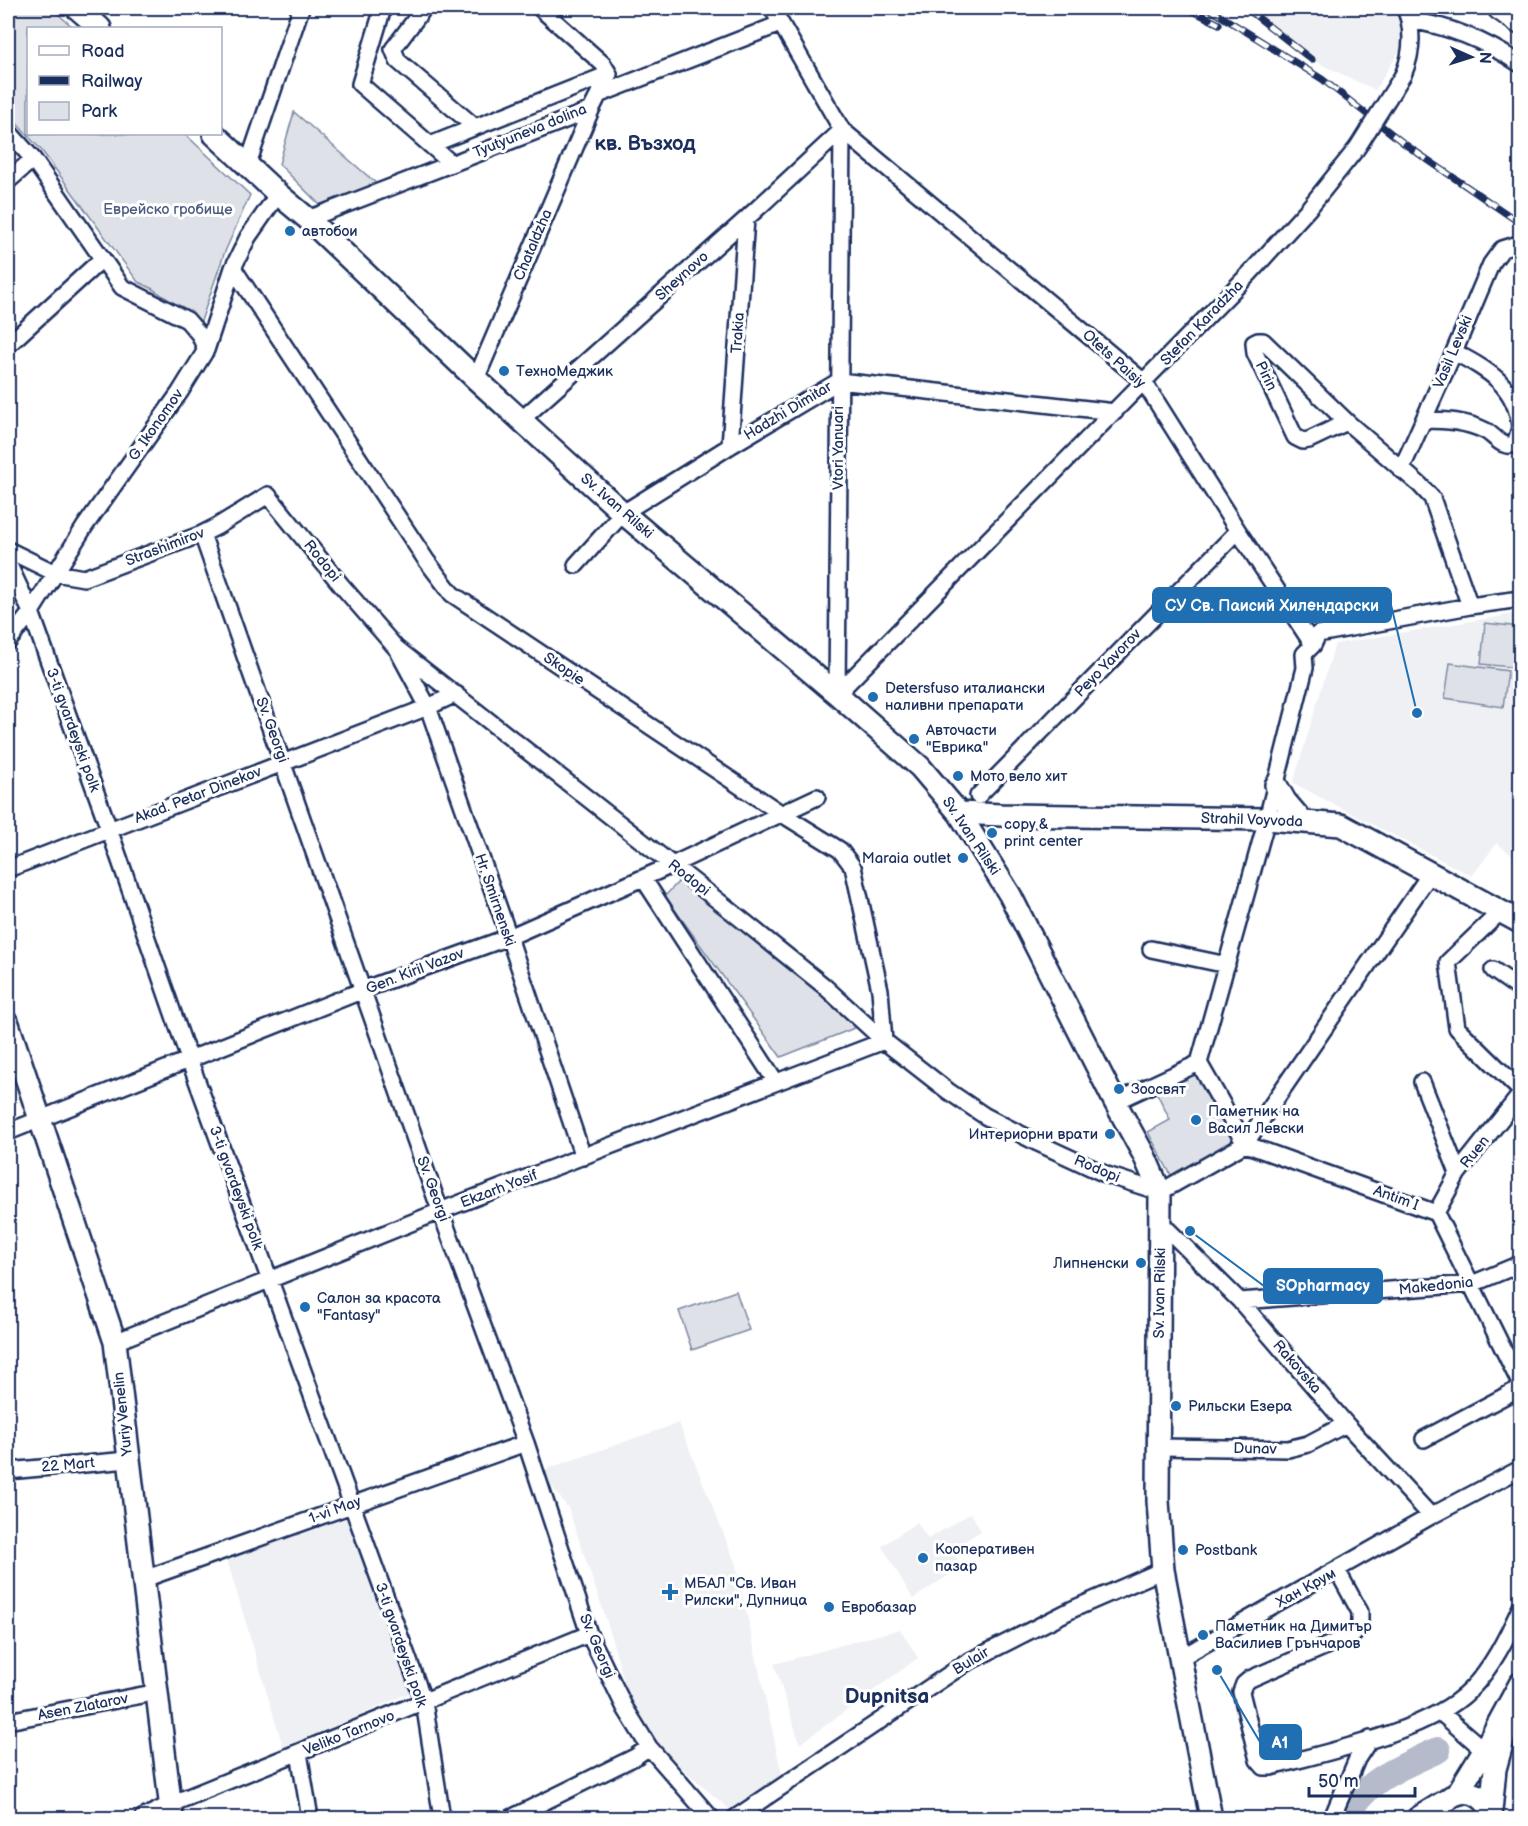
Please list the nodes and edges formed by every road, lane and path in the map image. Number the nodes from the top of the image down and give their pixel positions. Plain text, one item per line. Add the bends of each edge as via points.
1 (77, 8) edge
2 (301, 8) edge
3 (383, 8) edge
4 (424, 8) edge
5 (540, 8) edge
6 (772, 8) edge
7 (1500, 8) edge
8 (1407, 14) edge
9 (1521, 22) edge
10 (780, 24) junction
11 (99, 27) edge
12 (1521, 64) edge
13 (609, 74) junction
14 (598, 95) junction
15 (591, 110) junction
16 (475, 127) junction
17 (842, 130) junction
18 (8, 131) edge
19 (215, 135) edge
20 (430, 145) junction
21 (33, 159) junction
22 (451, 163) junction
23 (248, 164) junction
24 (8, 181) edge
25 (278, 194) junction
26 (308, 219) junction
27 (746, 219) junction
28 (1518, 247) edge
29 (102, 259) junction
30 (233, 268) junction
31 (8, 345) edge
32 (206, 350) junction
33 (1454, 352) junction
34 (476, 379) junction
35 (839, 381) junction
36 (1144, 382) junction
37 (1115, 412) junction
38 (521, 420) junction
39 (1424, 420) junction
40 (1347, 422) junction
41 (1521, 428) edge
42 (729, 446) junction
43 (1401, 470) junction
44 (268, 495) joint
45 (623, 513) junction
46 (1238, 531) junction
47 (202, 534) junction
48 (8, 550) edge
49 (8, 563) edge
50 (576, 565) dead end
51 (55, 573) junction
52 (1521, 599) edge
53 (1470, 606) junction
54 (31, 612) junction
55 (8, 642) edge
56 (1313, 645) junction
57 (396, 648) junction
58 (456, 694) junction
59 (837, 694) junction
60 (428, 707) junction
61 (284, 763) junction
62 (1276, 785) junction
63 (978, 796) dead end
64 (817, 797) dead end
65 (959, 813) junction
66 (782, 814) junction
67 (1267, 819) junction
68 (1303, 822) junction
69 (109, 829) junction
70 (672, 865) junction
71 (8, 869) edge
72 (1430, 874) junction
73 (643, 878) junction
74 (1500, 912) junction
75 (1521, 922) edge
76 (508, 937) junction
77 (1151, 949) dead end
78 (1227, 965) junction
79 (1493, 970) dead end
80 (1521, 989) edge
81 (362, 991) junction
82 (8, 1024) edge
83 (884, 1041) junction
84 (189, 1059) junction
85 (1199, 1063) junction
86 (777, 1082) junction
87 (1422, 1082) dead end
88 (1521, 1090) edge
89 (1521, 1095) edge
90 (1115, 1102) junction
91 (40, 1119) junction
92 (8, 1132) edge
93 (1245, 1144) junction
94 (583, 1157) junction
95 (1458, 1173) junction
96 (1160, 1192) junction
97 (441, 1211) junction
98 (1436, 1213) junction
99 (1160, 1222) junction
100 (1521, 1264) edge
101 (269, 1279) junction
102 (1472, 1284) junction
103 (1240, 1301) junction
104 (115, 1342) junction
105 (1521, 1383) edge
106 (1521, 1388) edge
107 (1346, 1425) junction
108 (1424, 1439) dead end
109 (526, 1443) junction
110 (1158, 1447) junction
111 (128, 1460) junction
112 (1521, 1469) edge
113 (8, 1471) edge
114 (351, 1505) junction
115 (1431, 1516) junction
116 (1163, 1570) junction
117 (1337, 1570) junction
118 (144, 1579) junction
119 (1521, 1609) edge
120 (589, 1634) junction
121 (1180, 1658) junction
122 (1518, 1689) edge
123 (158, 1692) junction
124 (424, 1702) junction
125 (1445, 1716) junction
126 (8, 1721) edge
127 (1370, 1740) junction
128 (1477, 1743) junction
129 (649, 1747) junction
130 (299, 1753) junction
131 (1448, 1804) edge
132 (172, 1811) edge
133 (1492, 1816) edge
134 (142, 1818) edge
135 (310, 1818) edge
136 (442, 1818) edge
137 (511, 1818) edge
138 (711, 1818) edge
139 (735, 1818) edge
140 (1211, 1818) edge
141 (1332, 1818) edge
142 (1418, 1818) edge

1 - 11 street
2 - 23 street
3 - 20 street via 360,84
4 - 16 street via 397,42 394,55
5 - 13 street via 603,64
6 - 10 street, Otets Paisiy
7 - 9 main road
8 - 12 street via 1484,42
8 - 36 street, Stefan Karadzha, bridge via 1412,40 1409,59 1357,148 1251,273
10 - 14 street, Tyutyuneva dolina
10 - 17 street, Otets Paisiy
13 - 14 street
13 - 16 street
14 - 15 street, Tyutyuneva dolina
15 - 22 street, Tyutyuneva dolina
15 - 34 street, Chataldzha
16 - 20 street
17 - 27 street, Sheynovo
17 - 35 street, Vtori Yanuari
17 - 36 street, Otets Paisiy
18 - 21 street
19 - 23 street, Sv. Ivan Rilski
20 - 22 street
21 - 24 street
21 - 29 street
22 - 26 street, Tyutyuneva dolina
23 - 25 street, Sv. Ivan Rilski
25 - 26 street, Sv. Ivan Rilski
25 - 30 street, G. Ikonomov via 248,237
26 - 34 street, Sv. Ivan Rilski
27 - 38 street, Sheynovo
27 - 42 street, Trakia
28 - 33 street, Vasil Levski via 1502,249 1491,264
29 - 31 street
29 - 32 street via 122,287 187,320
30 - 32 street, G. Ikonomov
30 - 66 street, Skopie via 426,561 452,594
32 - 51 street, G. Ikonomov
33 - 39 street, Vasil Levski
33 - 41 street via 1493,375 1507,390
34 - 38 street, Sv. Ivan Rilski
35 - 37 street, Hadzhi Dimitar
35 - 42 street, Hadzhi Dimitar
35 - 59 street, Vtori Yanuari
36 - 37 street, Stefan Karadzha
36 - 46 street, Otets Paisiy
37 - 59 street, Stefan Karadzha
38 - 45 street, Sv. Ivan Rilski
39 - 41 street via 1472,425 1510,446 1515,444
39 - 43 street, Vasil Levski
40 - 40 street, Pirin via 1263,341 1254,343 1255,353 1296,437 1309,440
40 - 43 street, Pirin
42 - 45 street, Hadzhi Dimitar
43 - 53 street, Pirin via 1432,498
44 - 47 street, Strashimirov
44 - 57 street, Rodopi
45 - 50 street, Hadzhi Dimitar
45 - 59 street, Sv. Ivan Rilski
46 - 56 street, Otets Paisiy
46 - 63 street, Peyo Yavorov
47 - 51 street, Strashimirov via 84,578
47 - 61 street, Sv. Georgi
48 - 51 street, Strashimirov
49 - 54 street, 3-ti gvardeyski polk
51 - 54 street, G. Ikonomov
52 - 53 street
53 - 56 street via 1318,634
54 - 55 street, G. Ikonomov
54 - 69 street, 3-ti gvardeyski polk
56 - 62 street via 1304,654 1305,668
57 - 58 street, Rodopi
57 - 60 street, Hr. Smirnenski
58 - 60 street, Akad. Petar Dinekov
58 - 70 street, Rodopi
59 - 65 street, Sv. Ivan Rilski via 920,767
60 - 61 street, Akad. Petar Dinekov
60 - 76 street, Hr. Smirnenski
61 - 69 street, Akad. Petar Dinekov
61 - 81 street, Sv. Georgi
62 - 67 street
62 - 68 street
64 - 66 street, Gen. Kiril Vazov
65 - 67 street, Strahil Voyvoda
65 - 90 street, Sv. Ivan Rilski via 1010,895
66 - 70 street, Gen. Kiril Vazov
66 - 83 street, Skopie via 840,850 853,867 880,990
67 - 68 street, Strahil Voyvoda
67 - 78 street
68 - 72 street, Strahil Voyvoda via 1341,825
69 - 71 street, Akad. Petar Dinekov
69 - 84 street, 3-ti gvardeyski polk
70 - 73 street, Gen. Kiril Vazov
70 - 83 street, Rodopi via 823,985
72 - 74 street, Strahil Voyvoda
72 - 93 street
73 - 76 street, Gen. Kiril Vazov
73 - 86 street
74 - 75 street, Strahil Voyvoda
74 - 88 street via 1448,962 1450,981 1457,1028
76 - 81 street, Gen. Kiril Vazov
76 - 94 street, Hr. Smirnenski
77 - 78 street
78 - 85 street
79 - 80 street
81 - 84 street, Gen. Kiril Vazov
81 - 97 street, Sv. Georgi
82 - 91 street, Yuriy Venelin
83 - 86 street, Ekzarh Yosif
83 - 96 street, Rodopi via 985,1116 1107,1175
84 - 91 street, Gen. Kiril Vazov
84 - 101 street, 3-ti gvardeyski polk
85 - 90 street
85 - 93 street
86 - 94 street, Ekzarh Yosif
87 - 95 street
89 - 95 street, Ruen
90 - 96 street, Sv. Ivan Rilski
91 - 92 street, Gen. Kiril Vazov
91 - 104 street, Yuriy Venelin
93 - 96 street
93 - 98 street, Antim I
94 - 97 street, Ekzarh Yosif
95 - 98 street, Ruen
96 - 99 street, Sv. Ivan Rilski
97 - 101 street, Ekzarh Yosif
97 - 109 street, Sv. Georgi
98 - 102 street, Antim I
99 - 103 street, Rakovska
99 - 110 street, Sv. Ivan Rilski
100 - 102 street, Makedonia
101 - 104 street, Ekzarh Yosif
101 - 114 street, 3-ti gvardeyski polk
102 - 103 street, Makedonia
102 - 105 street, Antim I
103 - 107 street, Rakovska
104 - 111 street, Yuriy Venelin
106 - 108 street
107 - 110 street, Dunav via 1308,1444 1288,1449
107 - 115 street, Rakovska
109 - 114 street, 1-vi May
109 - 120 street, Sv. Georgi
110 - 116 street, Sv. Ivan Rilski
111 - 113 street, 22 Mart
111 - 118 street, Yuriy Venelin
112 - 115 street, Хан Крум
114 - 118 street, 1-vi May
114 - 124 street, 3-ti gvardeyski polk
115 - 117 street, Хан Крум
116 - 121 street, Sv. Ivan Rilski
116 - 139 street, Bulair via 1073,1609 966,1663
117 - 121 street, Хан Крум
117 - 127 street via 1360,1612 1360,1624 1354,1634 1250,1679 1241,1692 1258,1760 1264,1767
118 - 123 street, Yuriy Venelin
119 - 125 street via 1482,1676
120 - 124 street, Veliko Tarnovo
120 - 129 street, Sv. Georgi
121 - 140 street, Sv. Ivan Rilski
122 - 128 street
122 - 133 street via 1495,1769
123 - 126 street, Asen Zlatarov
123 - 132 street, Yuriy Venelin
124 - 130 street, Veliko Tarnovo
124 - 136 street, 3-ti gvardeyski polk
125 - 127 street
125 - 128 street
127 - 141 street
128 - 131 street
129 - 137 street
129 - 138 street, Sv. Georgi
130 - 132 street, Veliko Tarnovo
130 - 135 street
131 - 133 street via 1467,1792 1486,1801
131 - 142 street
132 - 134 street, Veliko Tarnovo

